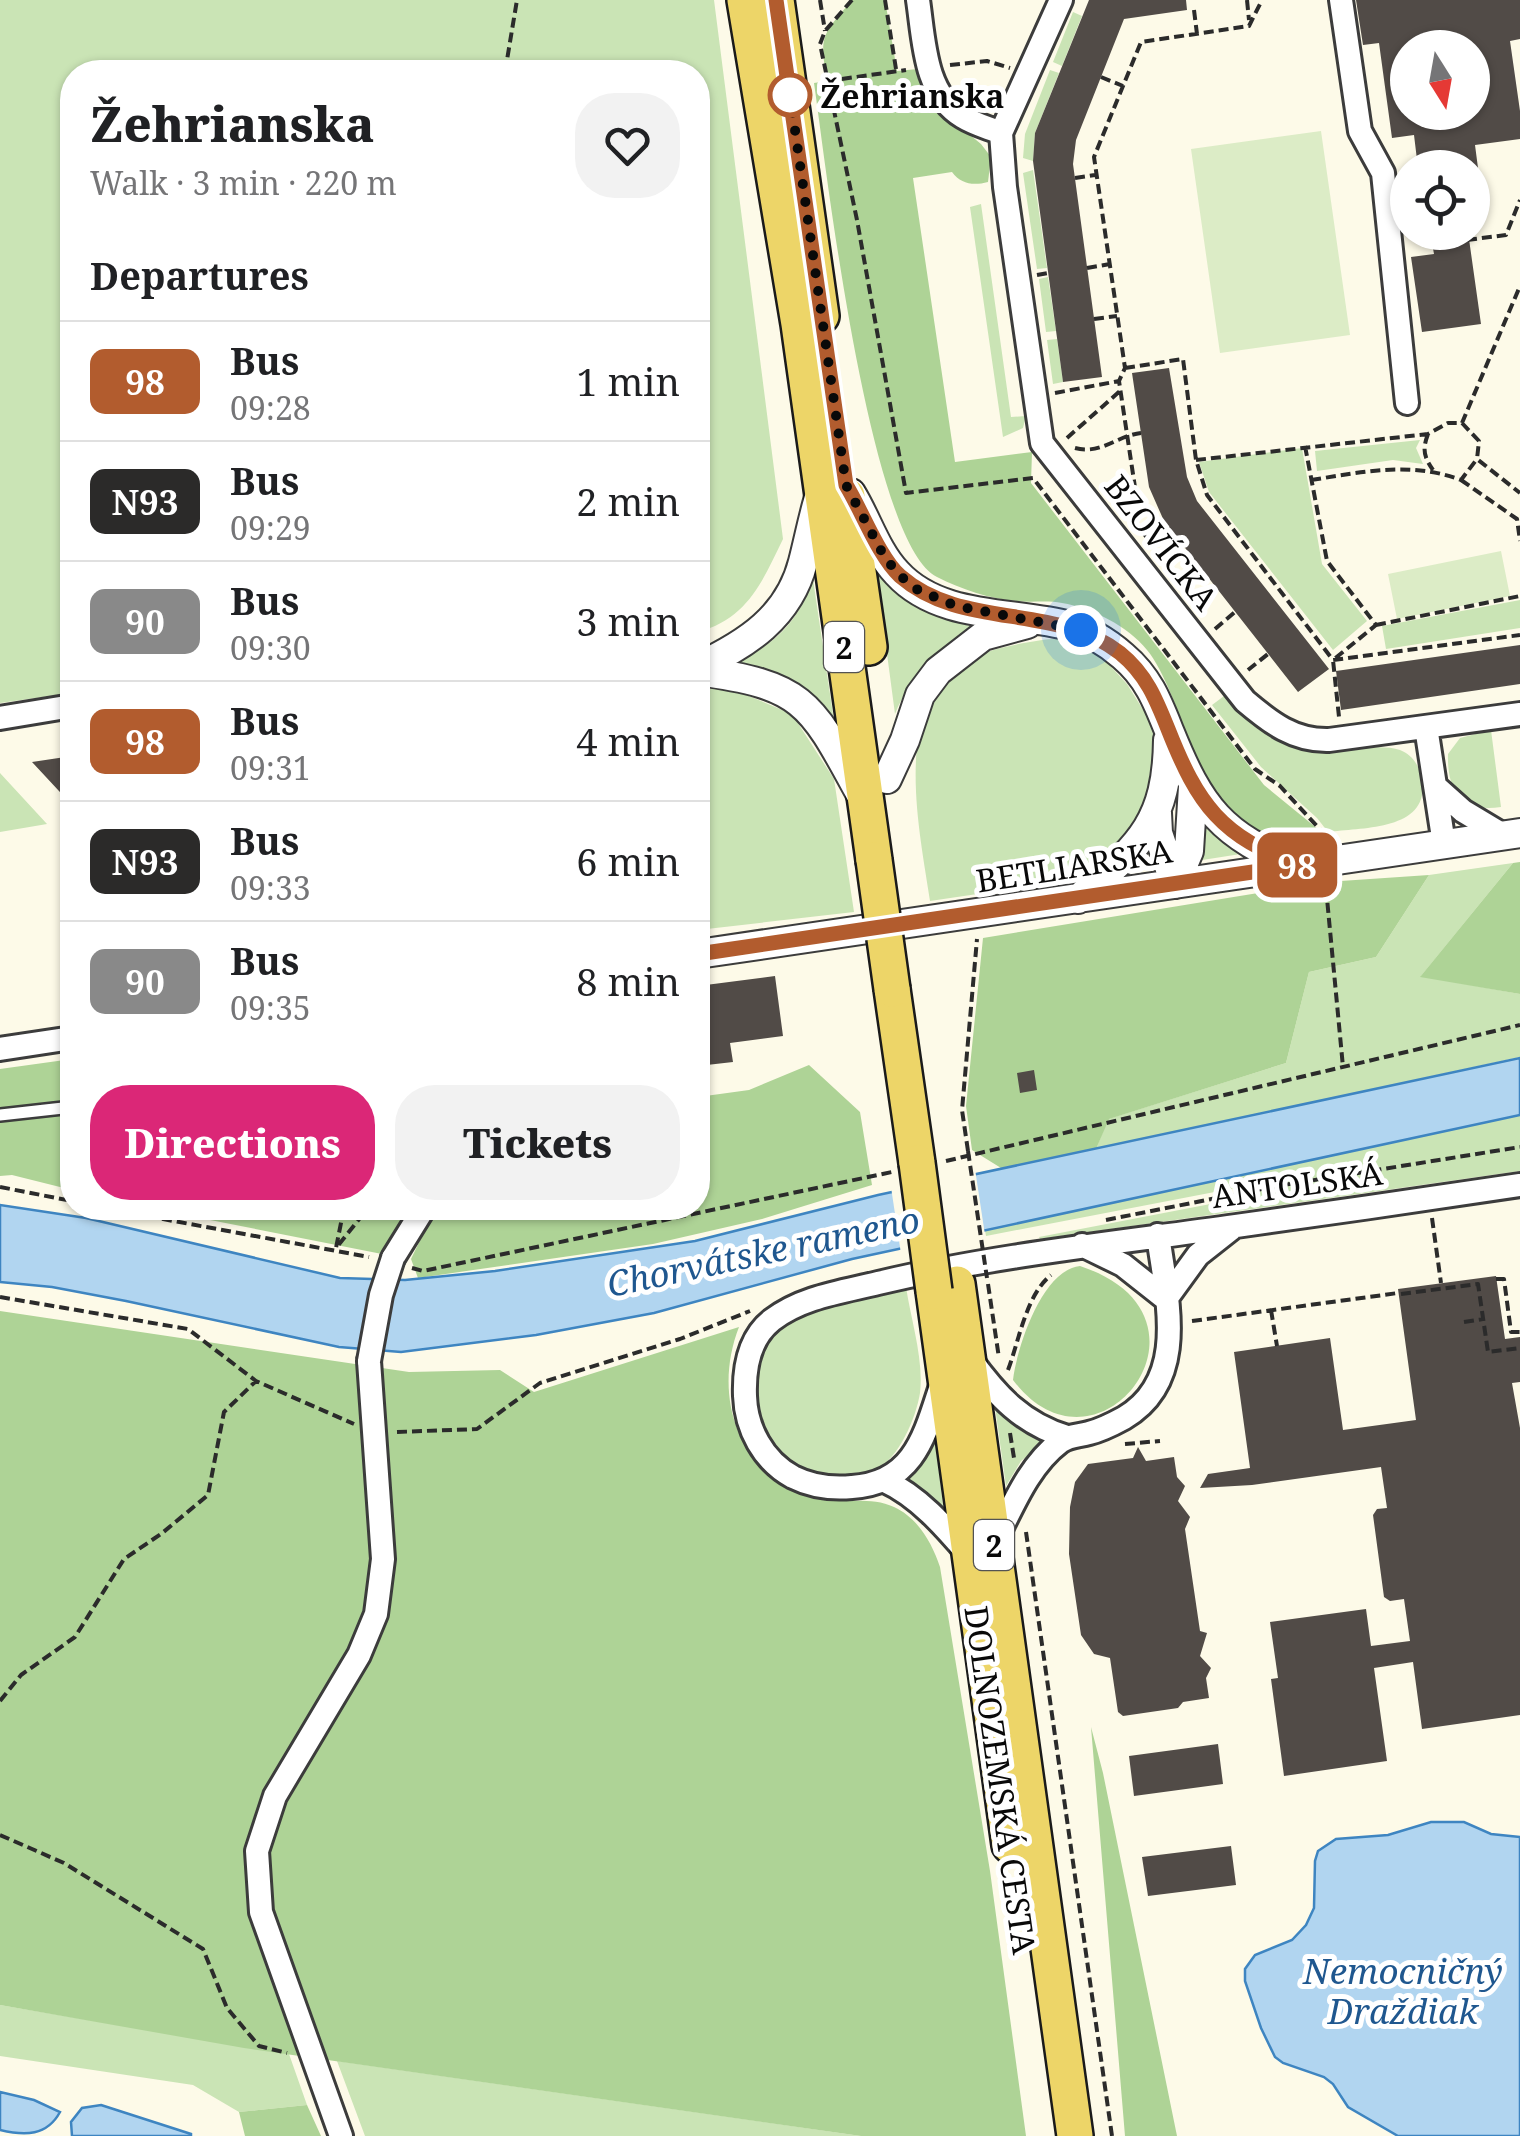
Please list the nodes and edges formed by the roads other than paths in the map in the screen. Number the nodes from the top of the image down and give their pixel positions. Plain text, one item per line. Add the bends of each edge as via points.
1 (745, 0) edge
2 (776, 0) edge
3 (918, 0) edge
4 (1060, 0) edge
5 (1341, 0) edge
6 (1001, 133) junction
7 (1407, 404) dead end
8 (834, 486) junction
9 (1042, 621) junction
10 (710, 662) edge
11 (710, 672) edge
12 (60, 708) edge
13 (1520, 714) edge
14 (0, 718) edge
15 (1426, 728) junction
16 (1168, 730) junction
17 (1435, 786) junction
18 (1193, 787) junction
19 (877, 792) junction
20 (1157, 813) junction
21 (1512, 834) edge
22 (1444, 844) junction
23 (1300, 865) junction
24 (1175, 884) junction
25 (1076, 900) junction
26 (710, 948) edge
27 (60, 1040) edge
28 (0, 1049) edge
29 (60, 1108) edge
30 (0, 1115) edge
31 (1520, 1185) edge
32 (416, 1220) edge
33 (1233, 1226) junction
34 (1158, 1236) junction
35 (1082, 1245) junction
36 (1166, 1299) junction
37 (956, 1366) junction
38 (1066, 1437) junction
39 (885, 1481) junction
40 (982, 1550) junction
41 (341, 2136) edge
42 (1052, 2136) edge
43 (1075, 2136) edge

1 - 8 main road, DOLNOZEMSKÁ CESTA / 2 via 799,324
2 - 8 main road, DOLNOZEMSKÁ CESTA / 2
3 - 6 street via 928,68 941,97 962,116
4 - 6 street, BZOVÍCKA
5 - 7 street via 1360,131 1383,173
6 - 15 street, BZOVÍCKA via 1042,442 1245,701 1266,719 1316,740
8 - 9 street via 898,574 918,590 956,606
8 - 10 street via 778,614
8 - 19 main road, DOLNOZEMSKÁ CESTA / 2
9 - 16 street via 1081,630 1122,655 1149,685
9 - 19 street via 983,636 938,671 920,695
11 - 19 street via 759,682 798,700
12 - 14 street
13 - 15 street, BZOVÍCKA
15 - 17 street
16 - 18 street
16 - 20 street
17 - 21 street via 1463,811
17 - 22 street
18 - 23 street via 1247,843
18 - 24 street via 1189,851
19 - 37 main road, DOLNOZEMSKÁ CESTA / 2, bridge via 931,1161 959,1284
20 - 24 street
20 - 25 street via 1137,844
21 - 22 street, BETLIARSKA
22 - 23 street, BETLIARSKA
23 - 24 street, BETLIARSKA
24 - 25 street, BETLIARSKA
25 - 26 street, BETLIARSKA
27 - 28 street
29 - 30 lane
31 - 33 street, ANTOLSKÁ
32 - 41 street, bridge via 390,1260 370,1361 384,1559 376,1614 359,1655 275,1796 257,1851 261,1912
33 - 34 street, ANTOLSKÁ
33 - 36 street via 1198,1255
34 - 35 street, ANTOLSKÁ
34 - 36 street
35 - 36 street via 1124,1265
35 - 39 street, ANTOLSKÁ via 820,1297 763,1329 748,1358 745,1398 765,1453 816,1485
36 - 38 street via 1168,1351 1147,1398 1104,1429
37 - 38 street via 1023,1418
37 - 39 street via 913,1456
37 - 40 main road, DOLNOZEMSKÁ CESTA / 2
38 - 40 street via 1046,1453
39 - 40 street
40 - 42 main road, DOLNOZEMSKÁ CESTA / 2
40 - 43 main road, DOLNOZEMSKÁ CESTA / 2

